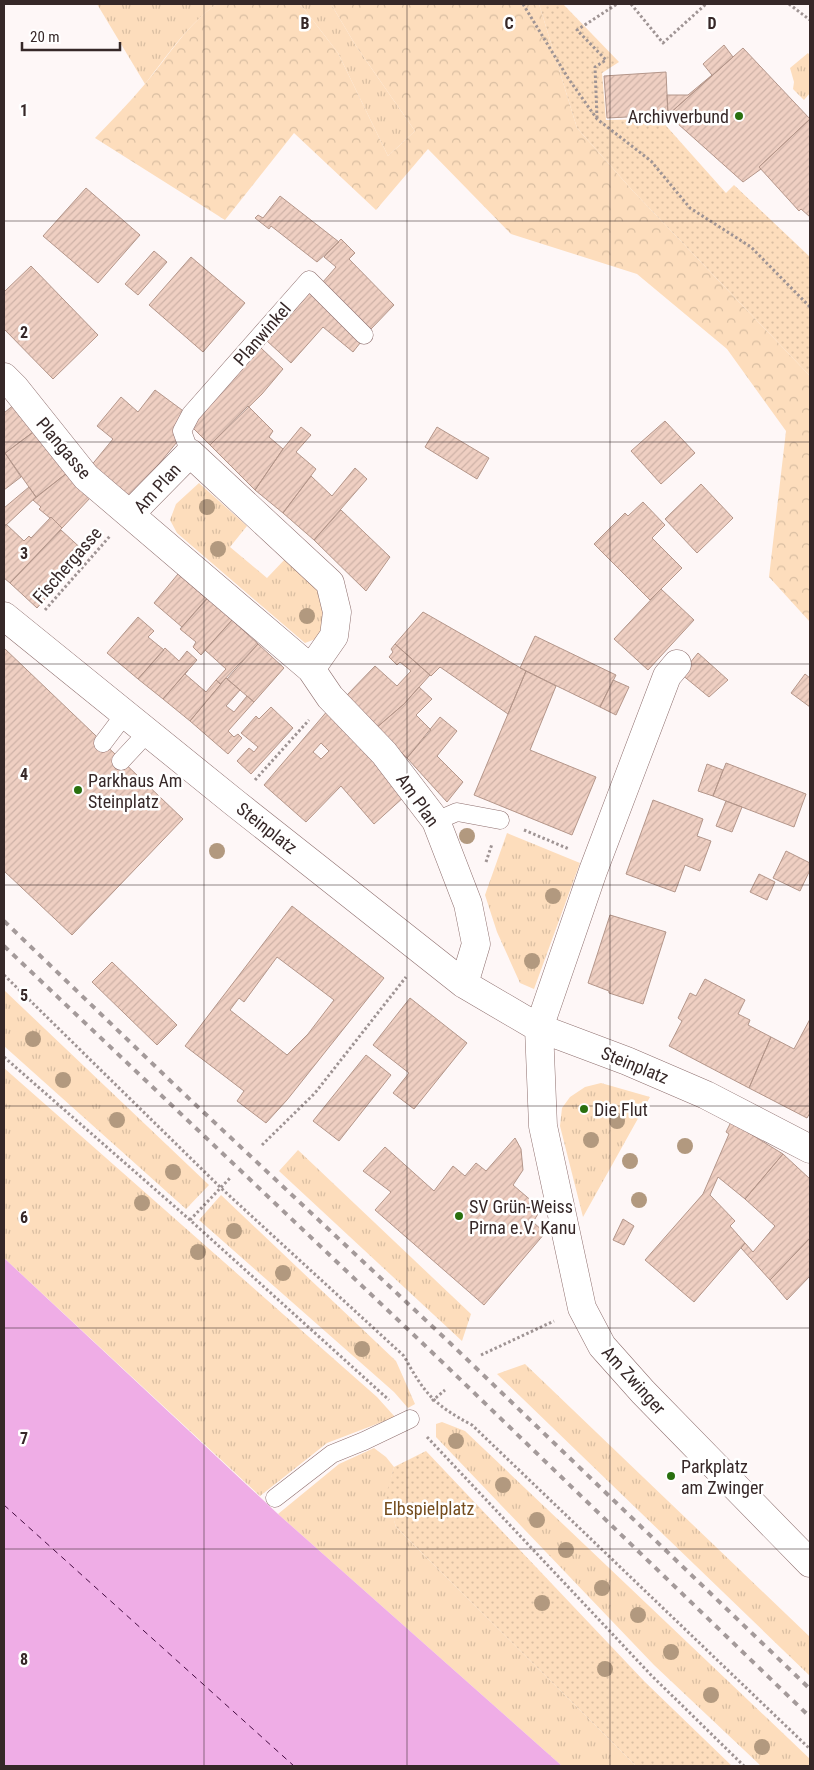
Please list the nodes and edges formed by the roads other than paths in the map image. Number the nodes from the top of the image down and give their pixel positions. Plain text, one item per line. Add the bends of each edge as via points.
1 (364, 334) dead end
2 (4, 376) edge
3 (190, 453) junction
4 (130, 514) junction
5 (4, 616) edge
6 (677, 664) dead end
7 (312, 669) junction
8 (125, 714) junction
9 (148, 732) junction
10 (103, 744) dead end
11 (121, 761) dead end
12 (500, 820) road end
13 (436, 821) junction
14 (464, 984) junction
15 (539, 1028) junction
16 (809, 1143) edge
17 (410, 1419) dead end
18 (275, 1498) dead end
19 (810, 1563) edge

1 - 3 lane, Planwinkel via 309,280 192,414 182,431
2 - 4 street, Plangasse via 86,477
3 - 4 street, Am Plan
3 - 7 street, Am Plan via 330,583 337,612 334,636
4 - 7 street, Am Plan
5 - 8 street, Steinplatz
6 - 15 street via 667,676 597,861
7 - 13 street, Am Plan via 330,697 384,753
8 - 9 street, Steinplatz
8 - 10 lane
9 - 11 lane
9 - 14 street, Steinplatz
12 - 13 lane via 457,812
13 - 14 street, Am Plan via 468,904 476,944
14 - 15 street, Steinplatz
15 - 16 street, Steinplatz via 627,1060
15 - 19 street, Am Zwinger via 543,1126 582,1308 602,1346
17 - 18 lane via 332,1454

